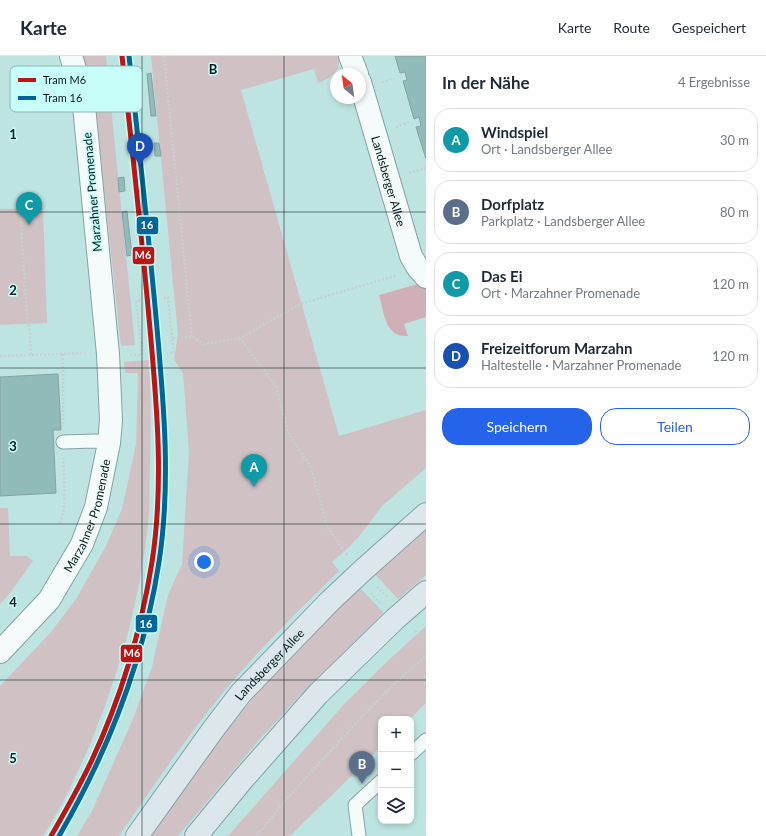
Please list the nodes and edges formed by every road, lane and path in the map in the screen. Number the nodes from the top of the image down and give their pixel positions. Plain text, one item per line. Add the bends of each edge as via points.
1 (71, 56) edge
2 (164, 56) edge
3 (350, 56) edge
4 (74, 66) edge
5 (355, 68) edge
6 (366, 102) edge
7 (85, 112) edge
8 (20, 209) dead end
9 (422, 272) edge
10 (164, 298) dead end
11 (142, 300) dead end
12 (192, 337) junction
13 (172, 338) junction
14 (240, 338) junction
15 (141, 343) dead end
16 (170, 353) dead end
17 (108, 354) junction
18 (31, 355) junction
19 (0, 356) edge
20 (63, 442) dead end
21 (109, 443) junction
22 (426, 514) edge
23 (347, 556) dead end
24 (374, 583) dead end
25 (367, 589) dead end
26 (426, 592) edge
27 (388, 599) dead end
28 (382, 605) dead end
29 (412, 628) dead end
30 (426, 642) edge
31 (0, 652) edge
32 (426, 656) edge
33 (426, 740) edge
34 (413, 752) edge
35 (378, 784) edge
36 (137, 836) edge
37 (196, 836) edge
38 (257, 836) edge
39 (359, 836) edge

1 - 4 street, Marzahner Promenade
2 - 12 path
3 - 5 street
6 - 9 street, Landsberger Allee via 411,256
7 - 17 street, Marzahner Promenade
8 - 18 path
9 - 14 path via 300,304
10 - 13 path via 168,298
11 - 15 path via 136,301
12 - 13 path
12 - 14 path via 204,344
13 - 16 path via 174,353
14 - 23 path via 276,387 288,433 311,466 327,526
17 - 18 path
17 - 21 street, Marzahner Promenade
18 - 19 path
20 - 21 lane
21 - 31 street, Marzahner Promenade via 96,508 82,544 48,600
22 - 36 main road, Landsberger Allee via 329,602 241,693
24 - 27 path
25 - 28 path
26 - 37 main road via 318,694
29 - 30 path
32 - 38 path via 364,714 281,804
33 - 34 lane
35 - 39 lane via 355,805

